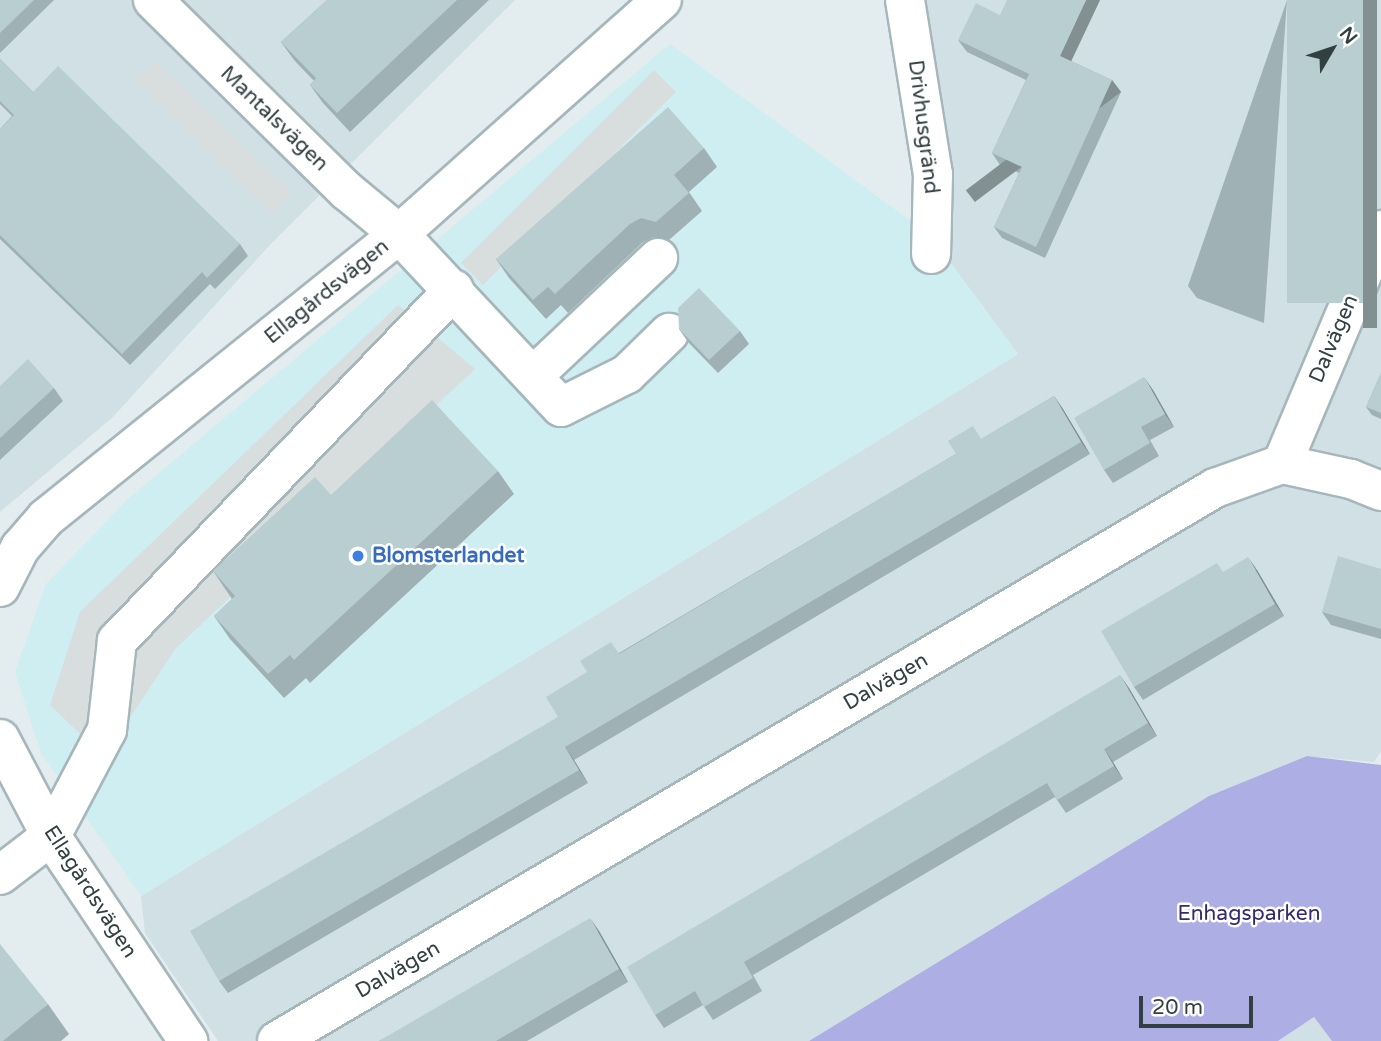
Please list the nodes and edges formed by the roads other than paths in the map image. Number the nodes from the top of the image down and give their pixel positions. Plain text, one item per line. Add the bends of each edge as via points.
1 (152, 0) edge
2 (662, 0) edge
3 (905, 0) edge
4 (1381, 230) edge
5 (399, 234) junction
6 (932, 254) dead end
7 (659, 258) dead end
8 (454, 289) junction
9 (669, 333) dead end
10 (533, 376) junction
11 (1282, 464) junction
12 (1381, 491) edge
13 (0, 587) edge
14 (0, 739) edge
15 (51, 836) junction
16 (0, 875) edge
17 (187, 1041) edge
18 (277, 1041) edge

1 - 5 street, Mantalsvägen via 347,191
2 - 5 street, Ellagårdsvägen
3 - 6 street, Drivhusgränd via 933,174
4 - 11 street, Dalvägen
5 - 8 street, Mantalsvägen
5 - 13 street, Ellagårdsvägen via 46,518 20,548
7 - 10 street
8 - 10 street, Mantalsvägen
8 - 15 street via 117,640 107,730
9 - 10 street, Mantalsvägen via 627,374 561,407
11 - 12 street via 1351,479
11 - 18 street, Dalvägen via 1215,488
14 - 15 street, Ellagårdsvägen
15 - 16 street
15 - 17 street, Ellagårdsvägen

